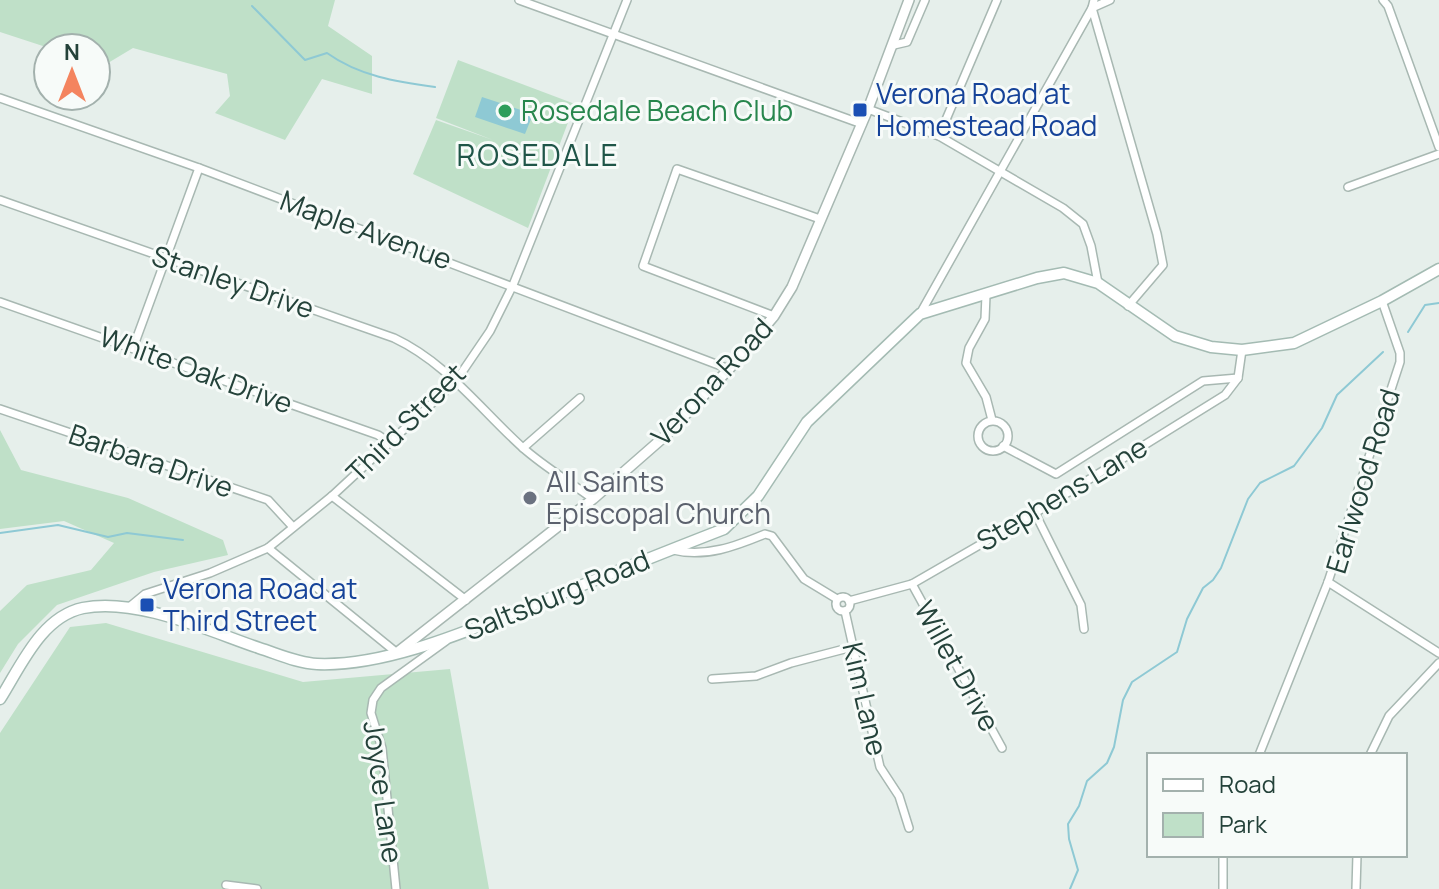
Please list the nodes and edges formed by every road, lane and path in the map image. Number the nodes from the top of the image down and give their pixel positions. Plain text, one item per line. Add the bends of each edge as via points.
1 (519, 0) edge
2 (627, 0) edge
3 (909, 0) edge
4 (925, 0) edge
5 (997, 0) edge
6 (1110, 0) edge
7 (1383, 0) edge
8 (1093, 4) edge
9 (613, 34) junction
10 (894, 45) junction
11 (0, 98) edge
12 (868, 109) junction
13 (862, 124) junction
14 (939, 136) junction
15 (1439, 147) edge
16 (1439, 154) edge
17 (199, 168) junction
18 (1000, 169) junction
19 (1348, 187) dead end
20 (0, 200) edge
21 (820, 219) junction
22 (165, 258) junction
23 (1439, 269) edge
24 (1098, 283) junction
25 (513, 285) junction
26 (986, 295) junction
27 (1382, 301) junction
28 (0, 302) edge
29 (1128, 306) junction
30 (920, 314) junction
31 (774, 316) junction
32 (133, 348) junction
33 (1242, 350) junction
34 (729, 369) junction
35 (1238, 378) junction
36 (456, 381) junction
37 (580, 398) dead end
38 (0, 409) edge
39 (992, 420) junction
40 (390, 443) junction
41 (1003, 446) junction
42 (523, 448) junction
43 (332, 496) junction
44 (593, 499) junction
45 (1035, 513) junction
46 (293, 527) junction
47 (268, 548) junction
48 (671, 550) junction
49 (1328, 582) junction
50 (912, 584) junction
51 (837, 599) junction
52 (466, 600) junction
53 (849, 601) junction
54 (128, 608) junction
55 (845, 611) junction
56 (1084, 629) dead end
57 (451, 637) junction
58 (852, 647) junction
59 (397, 653) junction
60 (1439, 653) edge
61 (1439, 663) edge
62 (712, 679) dead end
63 (0, 699) edge
64 (1002, 748) dead end
65 (1260, 753) edge
66 (1371, 753) edge
67 (909, 828) dead end
68 (1223, 857) edge
69 (1357, 857) edge
70 (226, 885) dead end
71 (257, 889) edge
72 (396, 889) edge
73 (1223, 889) edge
74 (1356, 889) edge

1 - 9 street
2 - 9 street, Third Street
3 - 10 street, Verona Road
4 - 10 street via 907,42
5 - 14 street
6 - 8 street
7 - 15 street
8 - 18 street
8 - 29 street via 1163,265
9 - 13 street
9 - 25 street, Third Street
10 - 12 street, Verona Road
11 - 17 street, Maple Avenue
12 - 13 street, Verona Road
12 - 14 street
13 - 21 street, Verona Road
14 - 18 street
16 - 19 street
17 - 22 street
17 - 25 street, Maple Avenue
18 - 24 street via 1083,224
18 - 30 street
20 - 22 street, Stanley Drive
21 - 31 street, Verona Road
21 - 31 street via 677,169 643,266
22 - 32 street
22 - 36 street, Stanley Drive via 394,338 420,350
23 - 27 main road, Saltsburg Road
24 - 26 main road, Saltsburg Road via 1064,273
24 - 29 main road, Saltsburg Road
25 - 34 street, Maple Avenue
25 - 36 street, Third Street
26 - 30 main road, Saltsburg Road
26 - 39 street via 985,319 966,363 986,397
27 - 33 main road, Saltsburg Road via 1294,343
27 - 49 street, Earlwood Road via 1400,362
28 - 32 street, White Oak Drive
29 - 33 main road, Saltsburg Road via 1175,336
30 - 48 main road, Saltsburg Road via 807,422 758,496 724,529
31 - 34 street, Verona Road
32 - 40 street, White Oak Drive
33 - 35 street
34 - 44 street, Verona Road via 665,436
35 - 41 street via 1203,381 1056,474
35 - 45 street, Stephens Lane via 1225,395
36 - 40 street, Third Street
36 - 42 street, Stanley Drive
37 - 42 street
38 - 46 street, Barbara Drive via 268,500
39 - 41 street via 1006,428
39 - 41 street via 980,427 978,440 991,451
40 - 43 street, Third Street
42 - 44 street, Stanley Drive
43 - 46 street, Third Street
43 - 52 street
44 - 52 street, Verona Road
45 - 50 street, Stephens Lane
45 - 56 street via 1081,605
46 - 47 street, Third Street
47 - 54 street, Third Street via 145,594
47 - 59 street
48 - 51 street via 703,553 772,536 804,579
48 - 57 main road, Saltsburg Road
49 - 60 street, Earlwood Road
49 - 65 street
50 - 53 street, Stephens Lane
50 - 64 street, Willet Drive
51 - 53 street
51 - 55 street via 838,609
52 - 59 street, Verona Road
53 - 55 street
54 - 59 main road, Verona Road via 305,662 330,664
54 - 63 main road, Verona Road via 95,606 60,616 35,643
55 - 58 street, Kim Lane
57 - 59 main road, Saltsburg Road
57 - 72 street, Joyce Lane via 381,688 373,700
58 - 62 street via 756,676
58 - 67 street, Kim Lane via 880,767 899,796
61 - 66 street via 1389,716
68 - 73 street
69 - 74 street
70 - 71 street

